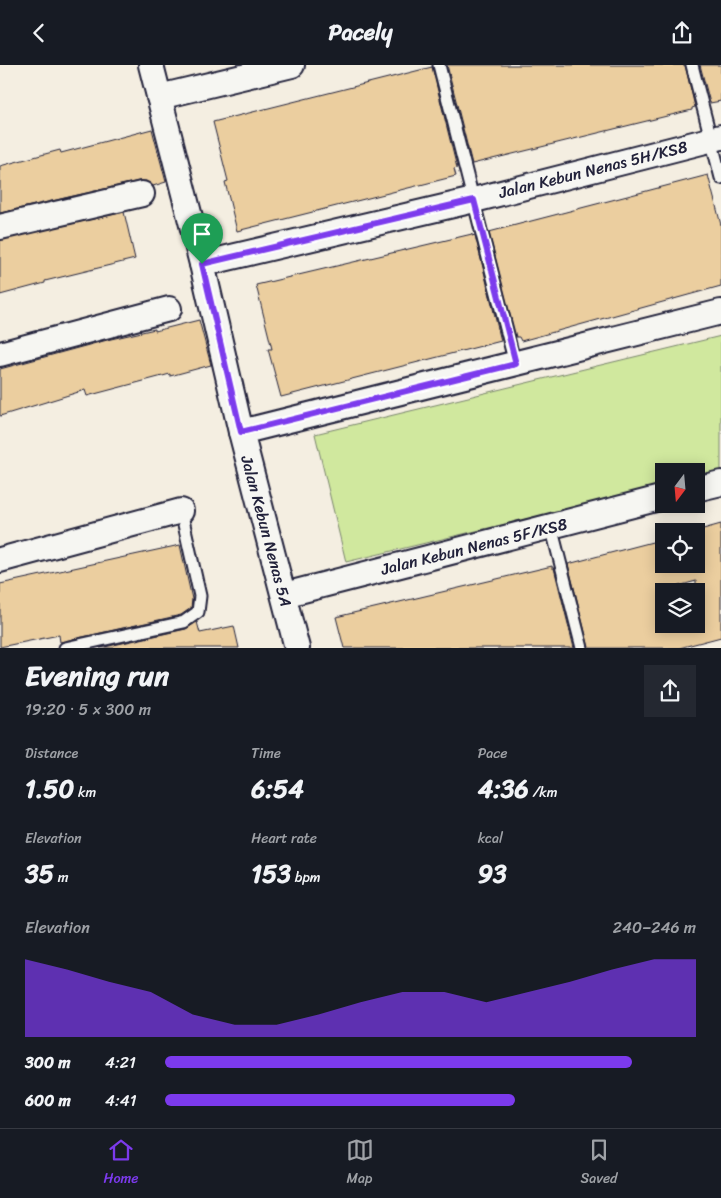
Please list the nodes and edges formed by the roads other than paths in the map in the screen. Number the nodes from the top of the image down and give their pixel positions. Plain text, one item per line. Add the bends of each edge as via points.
1 (151, 65) edge
2 (292, 65) edge
3 (439, 65) edge
4 (692, 65) edge
5 (159, 97) junction
6 (716, 138) edge
7 (721, 178) edge
8 (142, 194) dead end
9 (474, 200) junction
10 (0, 227) edge
11 (202, 264) junction
12 (169, 309) dead end
13 (721, 313) edge
14 (0, 354) edge
15 (516, 364) junction
16 (241, 432) junction
17 (721, 483) edge
18 (705, 487) edge
19 (655, 499) edge
20 (180, 511) joint
21 (551, 526) junction
22 (0, 560) edge
23 (284, 595) junction
24 (65, 648) edge
25 (297, 648) edge
26 (582, 648) edge

1 - 5 street, Jalan Kebun Nenas 5A
2 - 5 street
3 - 9 lane
4 - 6 lane
5 - 11 street, Jalan Kebun Nenas 5A
6 - 7 lane
6 - 9 street, Jalan Kebun Nenas 5H/KS8
8 - 10 street
9 - 11 street, Jalan Kebun Nenas 5H/KS8
9 - 15 lane
11 - 16 street, Jalan Kebun Nenas 5A
12 - 14 street
13 - 15 street
15 - 16 street
16 - 23 street, Jalan Kebun Nenas 5A
17 - 18 street
19 - 21 street, Jalan Kebun Nenas 5F/KS8
20 - 22 street
20 - 24 lane via 200,596 198,612 184,622
21 - 23 street, Jalan Kebun Nenas 5F/KS8
21 - 26 lane
23 - 25 street, Jalan Kebun Nenas 5A

